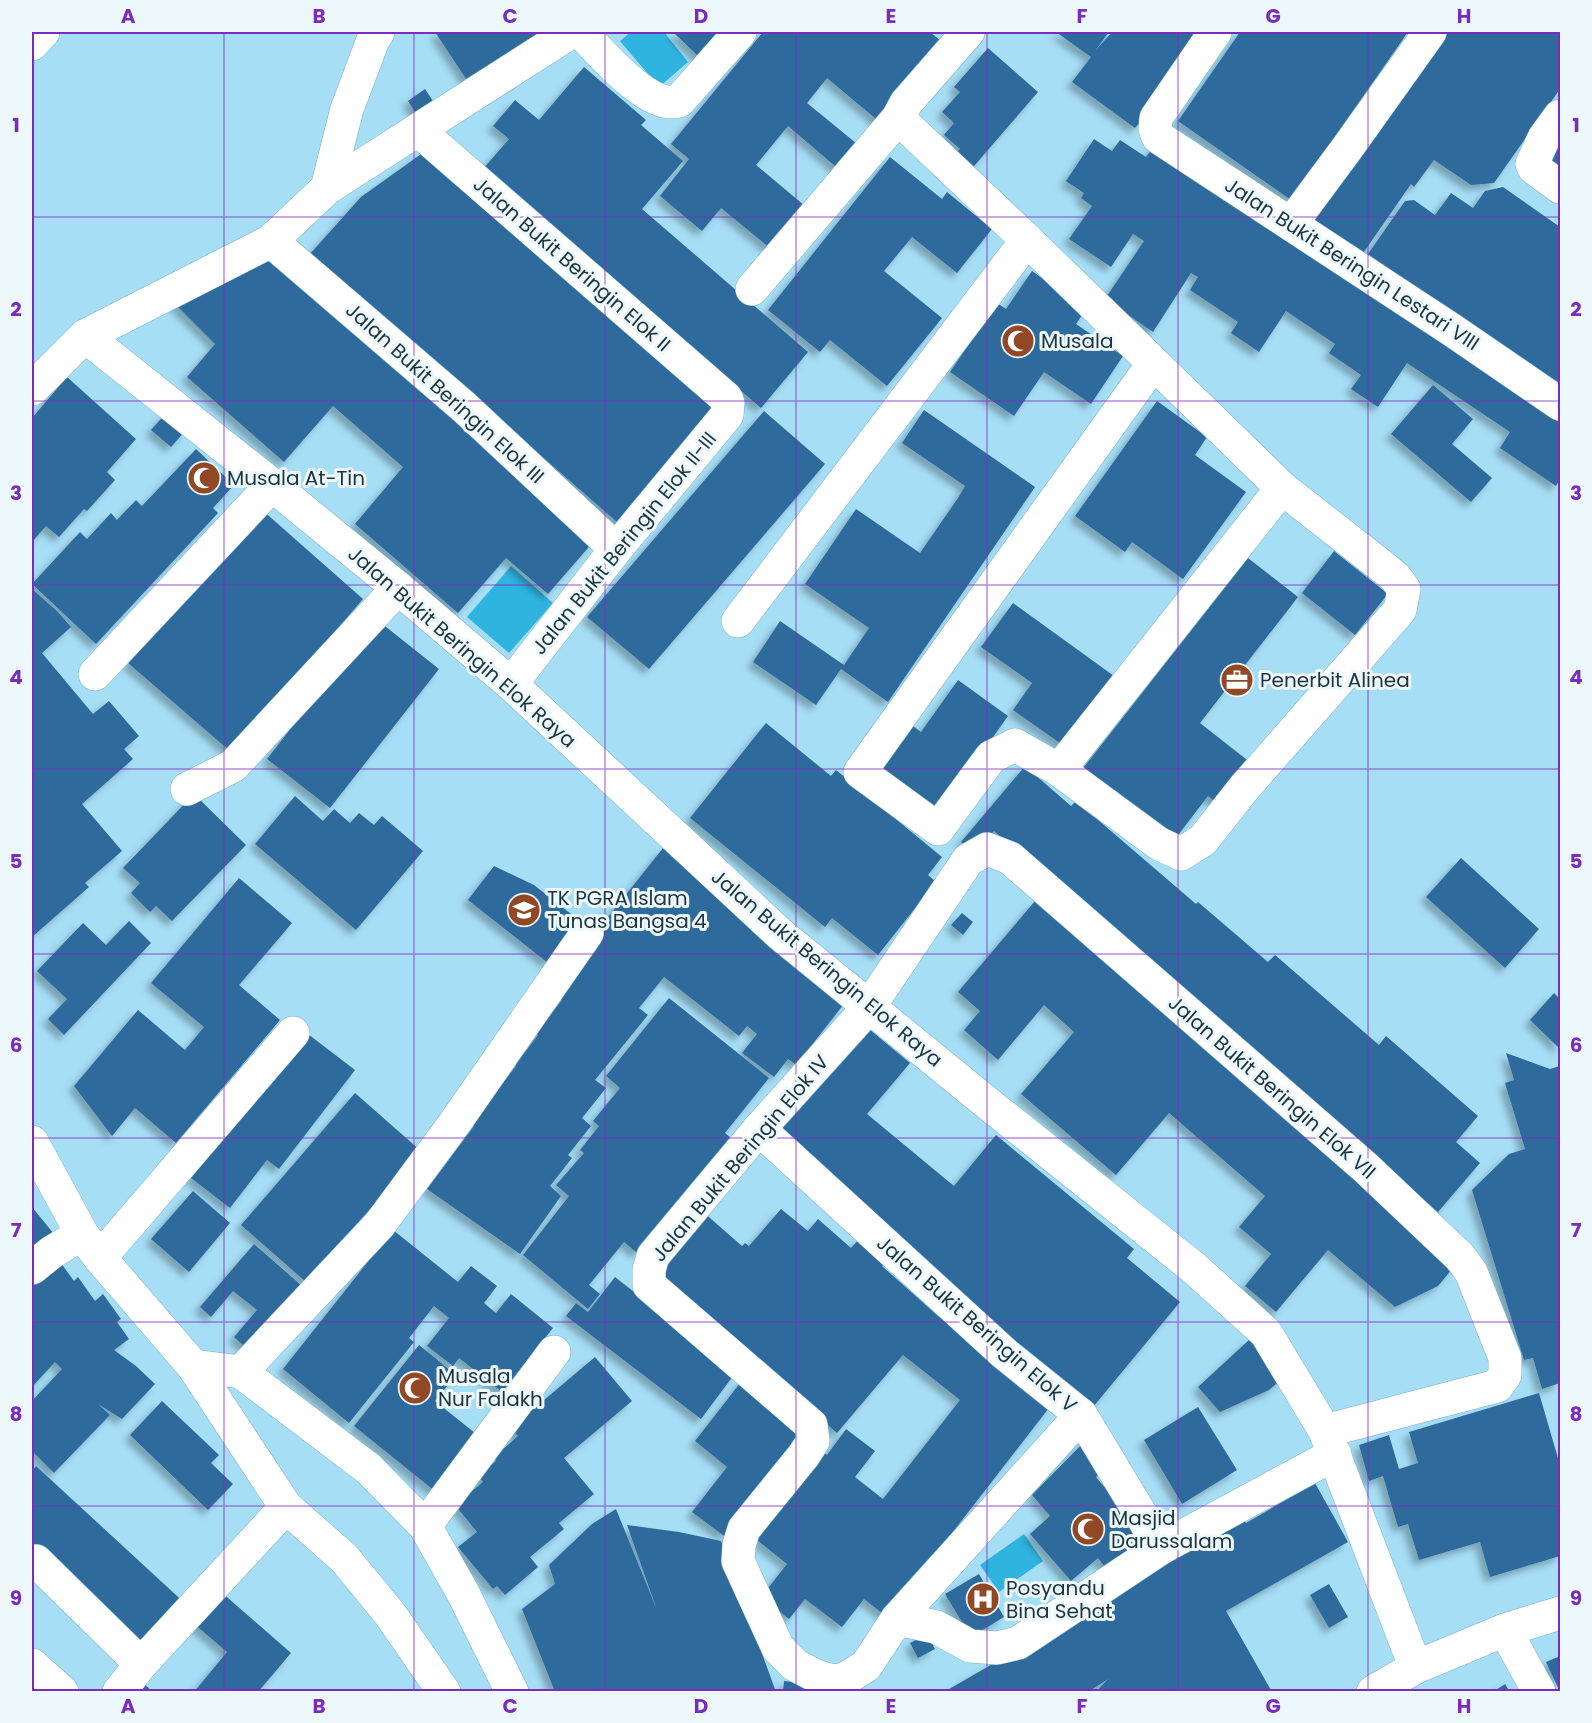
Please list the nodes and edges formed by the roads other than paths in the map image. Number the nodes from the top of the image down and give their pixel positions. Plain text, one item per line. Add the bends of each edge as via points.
1 (43, 32) edge
2 (378, 32) edge
3 (571, 32) edge
4 (581, 32) edge
5 (740, 32) edge
6 (968, 32) edge
7 (1215, 32) edge
8 (1430, 32) edge
9 (32, 45) edge
10 (1560, 116) edge
11 (898, 118) junction
12 (418, 130) junction
13 (327, 188) junction
14 (1560, 188) edge
15 (1291, 224) junction
16 (1027, 240) junction
17 (271, 241) junction
18 (752, 289) dead end
19 (85, 336) junction
20 (1153, 364) junction
21 (32, 389) edge
22 (726, 398) joint
23 (1560, 404) edge
24 (272, 485) junction
25 (1282, 488) junction
26 (616, 549) junction
27 (398, 588) junction
28 (738, 621) dead end
29 (95, 674) dead end
30 (511, 684) junction
31 (1059, 770) junction
32 (187, 789) dead end
33 (587, 933) dead end
34 (869, 1007) junction
35 (293, 1033) dead end
36 (759, 1129) junction
37 (32, 1142) edge
38 (91, 1246) junction
39 (32, 1268) edge
40 (554, 1352) dead end
41 (193, 1366) junction
42 (241, 1372) junction
43 (1081, 1415) junction
44 (1330, 1442) junction
45 (286, 1508) junction
46 (425, 1526) junction
47 (1161, 1548) junction
48 (36, 1561) dead end
49 (1560, 1613) edge
50 (897, 1619) junction
51 (1505, 1630) junction
52 (141, 1664) junction
53 (32, 1665) edge
54 (1416, 1667) junction
55 (62, 1692) edge
56 (119, 1692) edge
57 (444, 1692) edge
58 (512, 1692) edge
59 (1373, 1692) edge
60 (1539, 1692) edge

1 - 9 main road
2 - 13 main road via 347,109
3 - 12 main road
4 - 5 main road via 617,70 653,97 670,103 679,101
6 - 11 main road via 906,103
7 - 15 main road, Jalan Bukit Beringin Lestari VIII via 1156,118 1158,137
8 - 15 main road
10 - 14 main road via 1532,164
11 - 16 main road
11 - 18 main road
12 - 13 main road
12 - 22 main road, Jalan Bukit Beringin Elok II
13 - 17 main road
15 - 23 main road, Jalan Bukit Beringin Lestari VIII
16 - 20 main road
16 - 28 main road
17 - 19 main road
17 - 26 main road, Jalan Bukit Beringin Elok III via 464,406
19 - 21 main road
19 - 24 main road, Jalan Bukit Beringin Elok Raya
20 - 25 main road
20 - 31 main road via 860,772 938,829 991,758 1015,745
22 - 26 main road, Jalan Bukit Beringin Elok II-III via 727,415
24 - 27 main road, Jalan Bukit Beringin Elok Raya
24 - 29 main road
25 - 31 main road
25 - 31 main road via 1395,577 1404,589 1400,610 1203,840 1181,854 1158,843
26 - 30 main road, Jalan Bukit Beringin Elok II-III
27 - 30 main road, Jalan Bukit Beringin Elok Raya
27 - 32 main road via 233,766
30 - 34 main road, Jalan Bukit Beringin Elok Raya via 780,934
33 - 42 main road via 380,1224
34 - 36 main road, Jalan Bukit Beringin Elok IV
34 - 44 main road, Jalan Bukit Beringin Elok Raya via 1194,1268 1266,1333
34 - 44 main road, Jalan Bukit Beringin Elok VII via 968,860 987,849 1010,858 1366,1168 1471,1272 1505,1358 1505,1375 1497,1386
35 - 38 main road
36 - 43 main road, Jalan Bukit Beringin Elok V via 1005,1354
36 - 50 main road, Jalan Bukit Beringin Elok IV via 653,1256 648,1270 650,1285 811,1425 813,1440 804,1455 744,1529 739,1545 738,1561 778,1648 795,1665 816,1676 833,1681 845,1679 866,1666
37 - 38 main road
38 - 39 main road via 52,1252
38 - 41 main road
40 - 46 main road
41 - 42 main road
41 - 45 main road
42 - 46 main road via 369,1469
43 - 47 main road, Jalan Bukit Beringin Elok V
43 - 50 main road, Jalan Bukit Beringin Elok IV
44 - 47 main road
44 - 54 main road, Jalan Bukit Beringin Elok Raya
45 - 52 main road
45 - 57 main road via 344,1558 390,1614
46 - 58 main road
47 - 50 main road via 1018,1643 997,1648 970,1646 936,1627
48 - 52 main road
49 - 51 main road
51 - 54 main road
51 - 60 main road
52 - 56 main road
53 - 55 main road
54 - 59 main road

